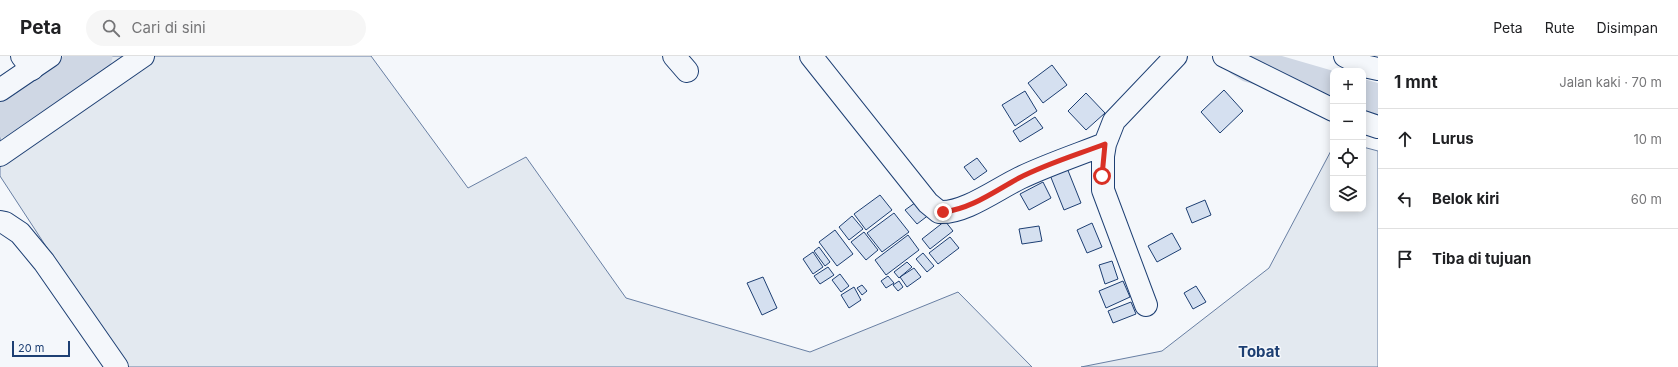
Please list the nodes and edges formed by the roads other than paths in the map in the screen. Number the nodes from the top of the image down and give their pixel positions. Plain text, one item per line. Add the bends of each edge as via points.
1 (50, 56) edge
2 (143, 56) edge
3 (811, 56) edge
4 (1176, 56) edge
5 (1224, 56) edge
6 (1345, 56) edge
7 (27, 62) edge
8 (1378, 69) edge
9 (0, 90) edge
10 (1330, 109) edge
11 (1366, 123) edge
12 (1378, 127) edge
13 (1105, 144) junction
14 (0, 155) edge
15 (0, 222) edge
16 (1146, 305) dead end
17 (117, 367) edge

1 - 7 street
2 - 14 street
3 - 13 street via 928,203 939,212 953,211 1039,169
4 - 13 street via 1114,121
5 - 10 street
6 - 8 street via 1364,66
7 - 9 street
11 - 12 street
13 - 16 street via 1103,190
15 - 17 street via 20,233 44,262

